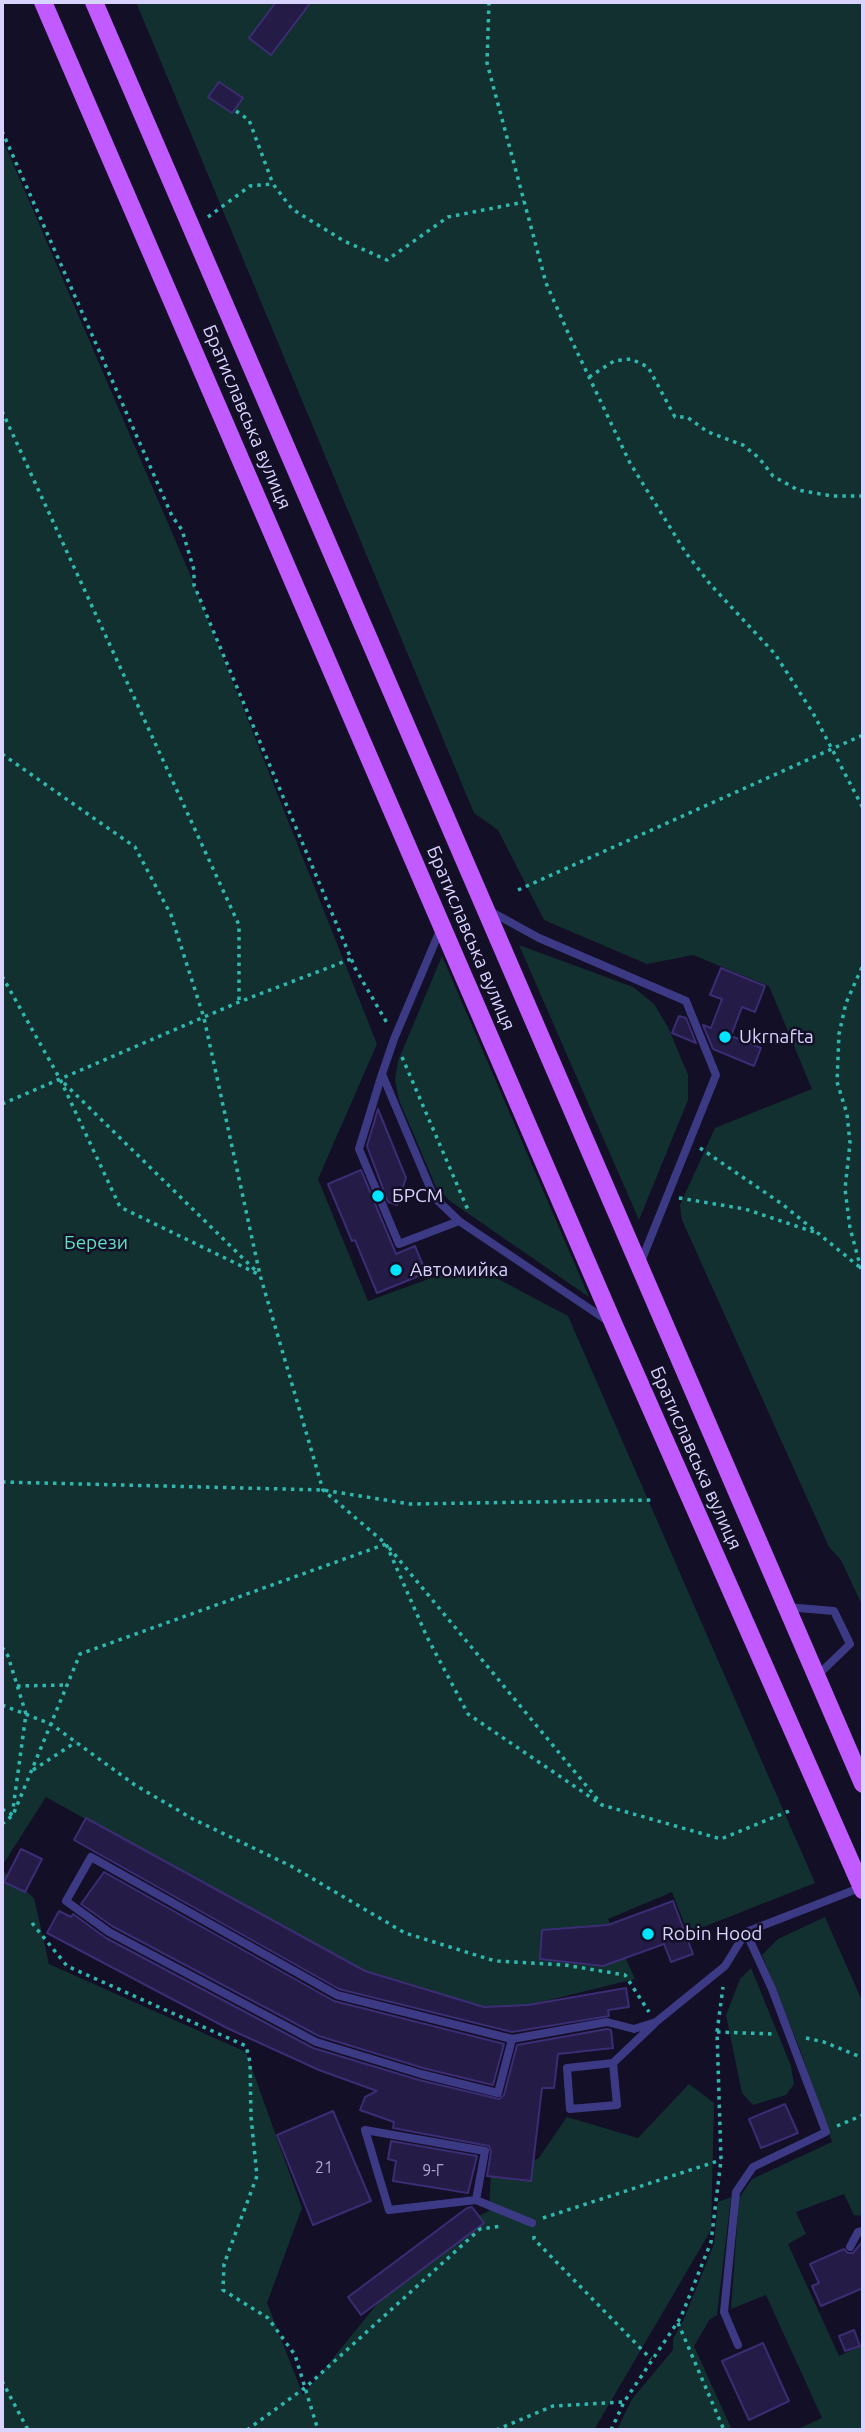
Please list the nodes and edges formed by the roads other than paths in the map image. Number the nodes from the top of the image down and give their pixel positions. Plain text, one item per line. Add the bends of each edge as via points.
1 (43, 2) edge
2 (94, 2) edge
3 (487, 910) junction
4 (442, 926) junction
5 (382, 1074) junction
6 (459, 1221) junction
7 (640, 1264) junction
8 (614, 1325) junction
9 (787, 1607) junction
10 (817, 1676) junction
11 (863, 1784) edge
12 (863, 1888) edge
13 (746, 1933) junction
14 (656, 2022) junction
15 (512, 2039) junction
16 (613, 2063) junction
17 (476, 2200) junction
18 (532, 2223) road end
19 (863, 2231) edge
20 (850, 2247) dead end
21 (738, 2345) dead end

1 - 4 main road, Братиславська вулиця
2 - 3 main road, Братиславська вулиця
3 - 7 main road, Братиславська вулиця
3 - 7 lane via 686,1001 716,1075
4 - 5 lane
4 - 8 main road, Братиславська вулиця
5 - 6 lane via 434,1196
5 - 6 lane via 359,1149 399,1244
6 - 8 lane
7 - 9 main road, Братиславська вулиця
8 - 12 main road, Братиславська вулиця
9 - 10 main road, Братиславська вулиця
9 - 10 lane via 834,1611 850,1644
10 - 11 main road, Братиславська вулиця
12 - 13 lane
13 - 14 lane via 725,1966
13 - 21 lane via 826,2132 752,2167 736,2192 724,2312
14 - 15 lane via 634,2029 607,2022
14 - 16 lane
15 - 15 lane via 337,1995 91,1857 66,1901 109,1931 316,2042 498,2093
16 - 16 lane via 567,2068 570,2109 617,2105
17 - 17 lane via 485,2151 365,2130 389,2210
17 - 18 lane
19 - 20 lane

